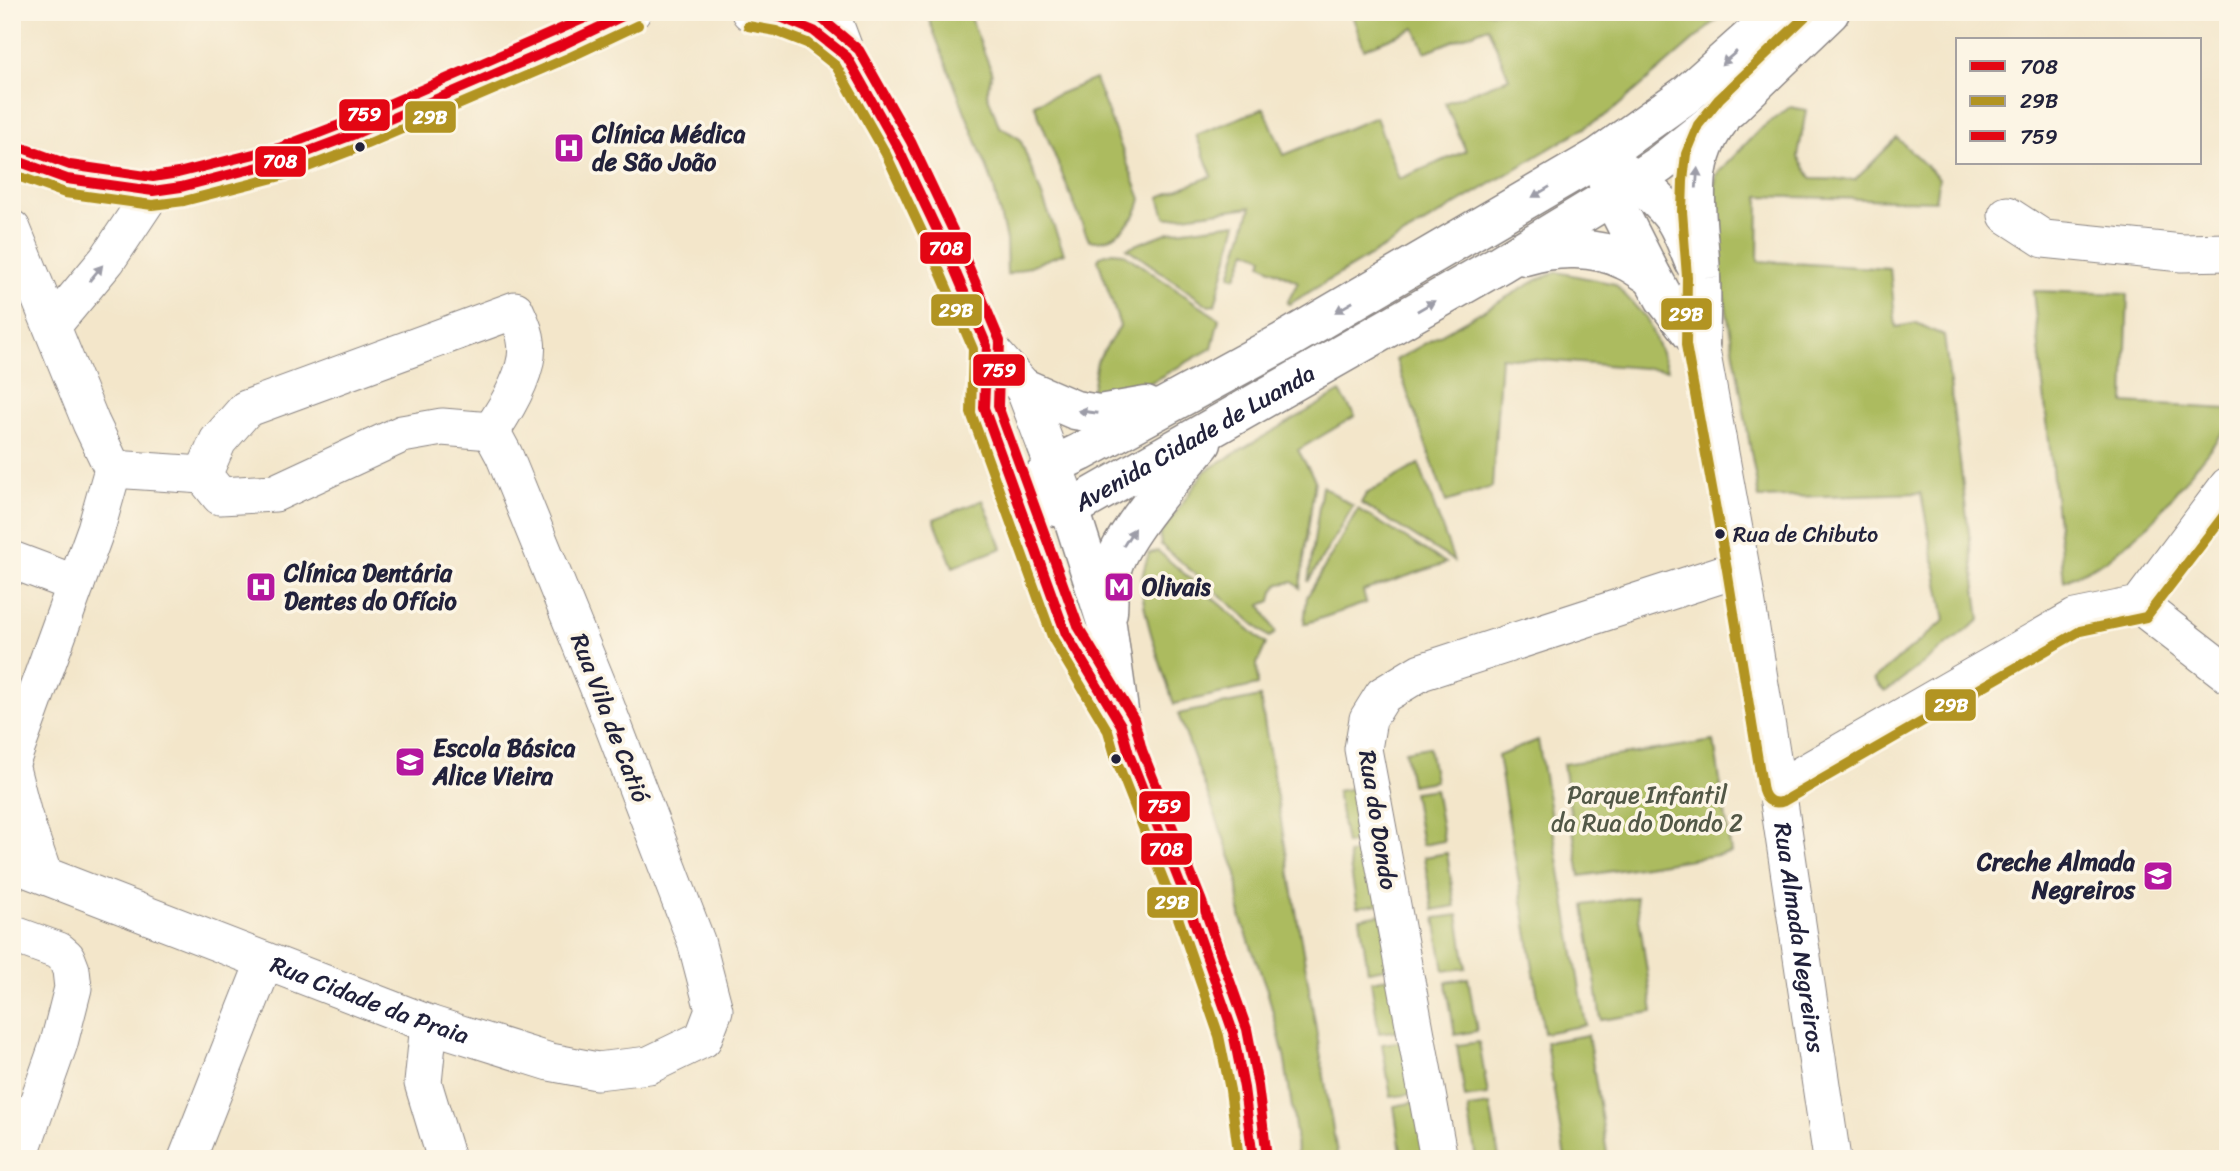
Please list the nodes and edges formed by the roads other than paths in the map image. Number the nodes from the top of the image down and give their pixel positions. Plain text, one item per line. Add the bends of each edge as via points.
1 (632, 12) edge
2 (750, 12) edge
3 (830, 12) edge
4 (1779, 12) edge
5 (1830, 12) edge
6 (847, 57) junction
7 (1729, 109) junction
8 (1599, 157) junction
9 (12, 159) edge
10 (1624, 188) junction
11 (153, 191) junction
12 (2007, 215) dead end
13 (12, 229) edge
14 (2228, 252) edge
15 (1500, 264) junction
16 (1701, 277) junction
17 (1653, 278) junction
18 (52, 326) junction
19 (1700, 344) junction
20 (987, 346) junction
21 (1024, 388) junction
22 (1179, 399) junction
23 (1218, 424) junction
24 (491, 431) junction
25 (1054, 465) junction
26 (113, 469) junction
27 (202, 475) junction
28 (2228, 486) edge
29 (1020, 502) junction
30 (1070, 509) junction
31 (12, 560) edge
32 (1741, 568) junction
33 (76, 584) junction
34 (2139, 605) junction
35 (1107, 625) junction
36 (2228, 674) edge
37 (1121, 725) junction
38 (12, 760) edge
39 (12, 772) edge
40 (1777, 789) junction
41 (27, 869) edge
42 (12, 934) edge
43 (265, 961) junction
44 (714, 1010) joint
45 (429, 1024) junction
46 (18, 1159) edge
47 (187, 1159) edge
48 (446, 1159) edge
49 (1253, 1159) edge
50 (1439, 1159) edge
51 (1832, 1159) edge

1 - 11 street via 517,65 286,160
2 - 6 street via 780,17 814,31
3 - 6 street
4 -> 8 main road, Avenida Cidade de Luanda via 1687,94
5 - 7 main road, Avenida Cidade de Luanda
6 - 20 street via 898,148
7 - 10 main road, Avenida Cidade de Luanda
16 -> 7 main road via 1696,210 1699,158 1709,134
8 - 10 main road
8 -> 22 main road, Avenida Cidade de Luanda
9 - 11 street via 66,179
10 - 15 main road, Avenida Cidade de Luanda
10 - 16 main road via 1662,205 1675,221
10 - 17 main road
18 -> 11 street via 107,260
12 - 14 street via 2044,239 2182,253
13 - 18 street
15 - 17 main road via 1531,254 1584,250 1626,261
23 -> 15 main road, Avenida Cidade de Luanda
16 - 19 main road
17 - 19 main road
18 - 26 street
19 - 32 street, Rua Almada Negreiros
20 - 21 street
20 - 29 street via 984,408
22 -> 21 main road via 1099,414 1075,410
21 - 25 street
22 - 25 main road, Avenida Cidade de Luanda
23 - 30 main road, Avenida Cidade de Luanda
35 -> 23 main road via 1115,559 1134,528
24 - 27 street via 442,426 402,434 275,493 220,496
24 - 27 street via 507,408 525,359 526,341 515,310 246,409 218,441
24 - 44 street, Rua Vila de Catió via 598,686 696,941
25 - 29 main road, Avenida Cidade de Luanda
25 - 30 street
26 - 27 street
26 - 33 street
28 - 34 street
29 - 30 main road, Avenida Cidade de Luanda
29 - 37 main road via 1066,634
30 - 35 main road
31 - 33 street
32 - 40 street, Rua Almada Negreiros
32 - 50 street, Rua do Dondo via 1422,672 1383,695 1368,719 1363,749
33 - 38 street
34 - 36 street
34 - 40 street via 2075,618
35 - 37 main road
37 - 49 main road via 1233,1032
39 - 41 street via 23,816
40 - 51 street, Rua Almada Negreiros
41 - 43 street, Rua Cidade da Praia
42 - 46 street via 66,957 73,988 59,1043
43 - 45 street, Rua Cidade da Praia
43 - 47 street
44 - 45 street, Rua Cidade da Praia via 703,1039 649,1065 597,1071 550,1062
45 - 48 street via 423,1083

